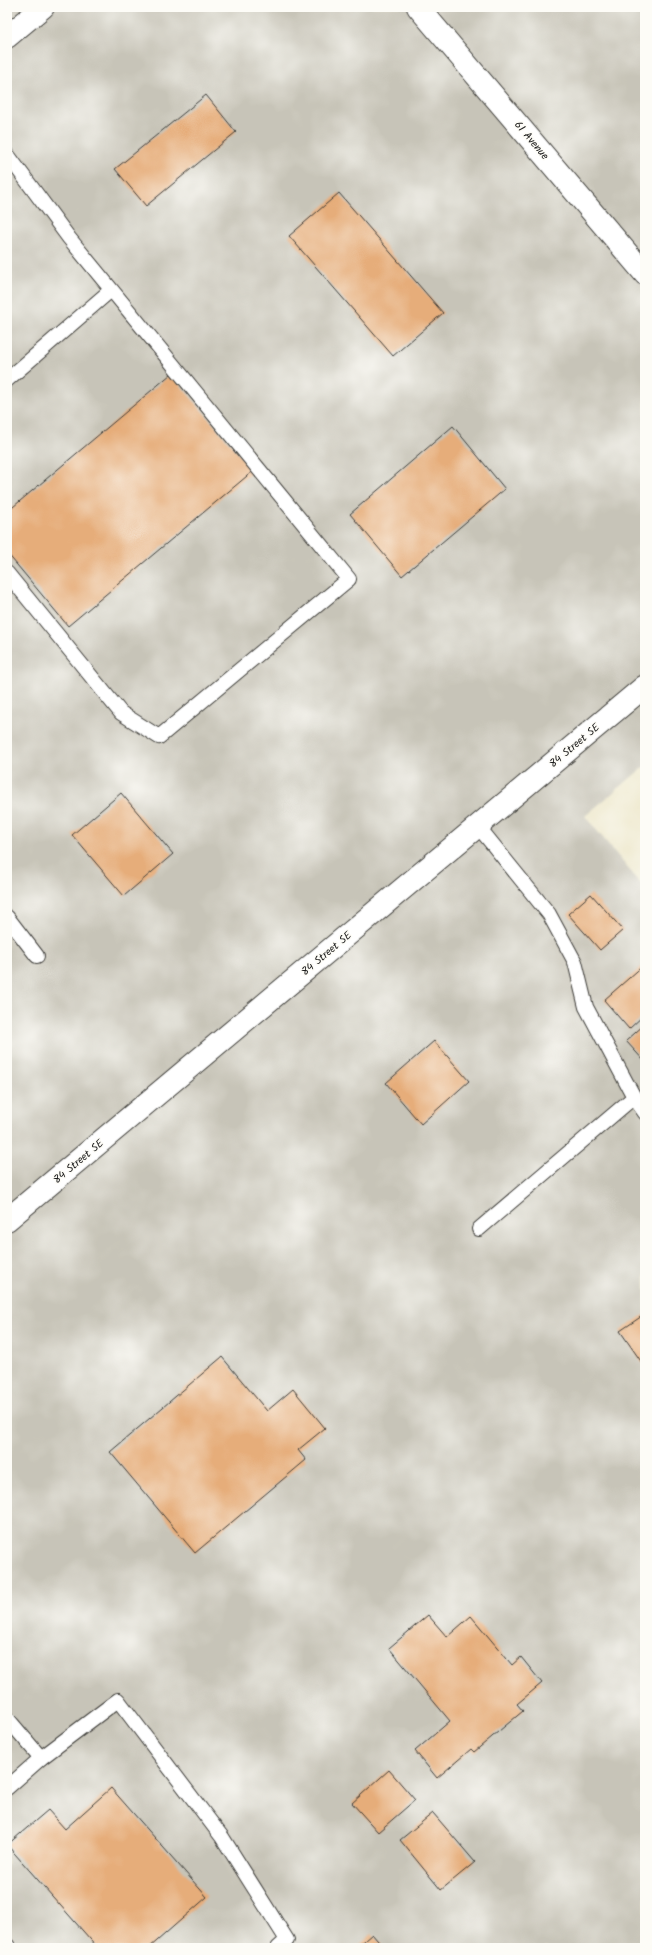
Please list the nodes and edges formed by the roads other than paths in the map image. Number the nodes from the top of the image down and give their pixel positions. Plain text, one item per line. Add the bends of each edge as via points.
1 (43, 7) edge
2 (421, 8) edge
3 (7, 37) edge
4 (7, 154) edge
5 (645, 274) edge
6 (111, 290) junction
7 (7, 380) edge
8 (7, 573) edge
9 (645, 686) edge
10 (477, 825) junction
11 (7, 917) edge
12 (37, 956) dead end
13 (634, 1097) junction
14 (645, 1113) edge
15 (7, 1220) edge
16 (480, 1229) dead end
17 (7, 1718) edge
18 (41, 1758) junction
19 (7, 1788) edge
20 (7, 1945) edge
21 (9, 1948) edge
22 (278, 1948) edge

1 - 3 street
2 - 5 street, 61 Avenue
4 - 6 lane
6 - 7 lane
6 - 8 lane via 349,579 159,737 121,712
9 - 10 street, 84 Street SE
10 - 13 lane via 549,914 575,962 586,1007
10 - 15 street, 84 Street SE
11 - 12 lane
13 - 14 lane
13 - 16 lane
17 - 18 lane
18 - 19 lane
18 - 22 lane via 118,1700 222,1837 287,1940
20 - 21 lane

